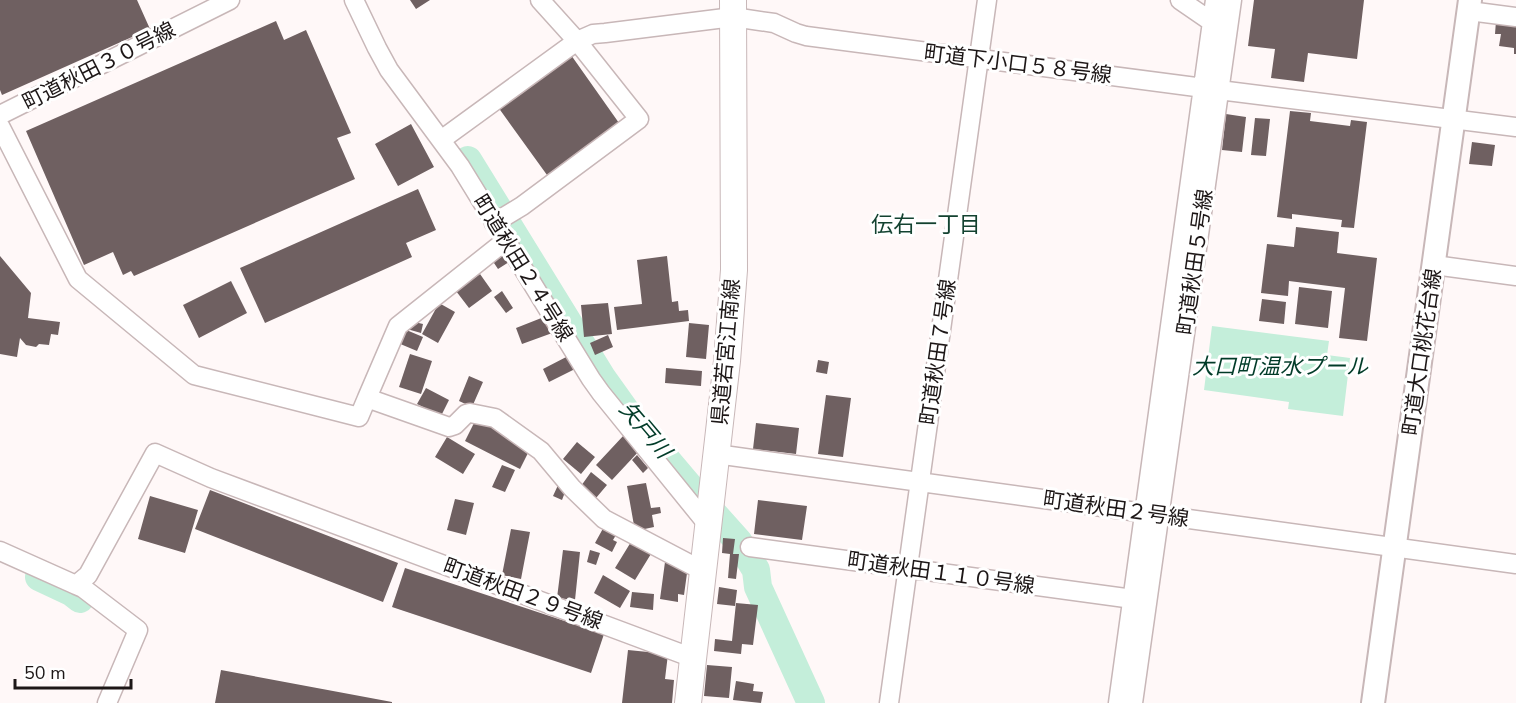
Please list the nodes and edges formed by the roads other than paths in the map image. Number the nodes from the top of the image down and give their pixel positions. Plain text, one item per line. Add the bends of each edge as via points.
1 (230, 0) edge
2 (354, 0) edge
3 (540, 0) edge
4 (987, 0) edge
5 (1180, 0) edge
6 (1215, 0) edge
7 (1232, 0) edge
8 (1469, 5) edge
9 (195, 8) edge
10 (733, 9) edge
11 (1516, 17) edge
12 (1212, 22) junction
13 (577, 40) junction
14 (978, 59) junction
15 (1211, 89) junction
16 (0, 115) edge
17 (1454, 120) junction
18 (0, 126) edge
19 (1516, 127) edge
20 (441, 140) junction
21 (494, 223) junction
22 (506, 241) junction
23 (1434, 265) junction
24 (1516, 276) edge
25 (367, 398) junction
26 (716, 455) junction
27 (920, 482) junction
28 (1152, 514) junction
29 (708, 524) junction
30 (750, 547) dead end
31 (1395, 547) junction
32 (0, 550) edge
33 (1516, 564) edge
34 (908, 568) junction
35 (703, 571) junction
36 (83, 589) junction
37 (1133, 599) junction
38 (693, 658) junction
39 (107, 703) edge
40 (688, 703) edge
41 (889, 703) edge
42 (1118, 703) edge
43 (1133, 703) edge
44 (1373, 703) edge

1 - 9 street, 町道秋田３０号線
2 - 20 street, 町道秋田２４号線 via 389,70
3 - 13 street
4 - 14 street, 町道秋田７号線
5 - 12 street
6 - 12 street
7 - 15 street
8 - 11 street
8 - 17 street, 町道大口桃花台線
9 - 16 street, 町道秋田３０号線
10 - 13 street, 町道下小口５８号線
10 - 14 street, 町道下小口５８号線 via 806,36
10 - 26 main road, 県道若宮江南線 via 734,270
12 - 15 street
13 - 20 street
13 - 21 street via 639,119
14 - 15 street, 町道下小口５８号線
14 - 27 street, 町道秋田７号線
15 - 17 street, 町道下小口５８号線
15 - 28 street
17 - 19 street, 町道下小口５８号線
17 - 23 street, 町道大口桃花台線
18 - 25 street via 78,279 194,375 359,417
20 - 21 street, 町道秋田２４号線
21 - 22 street, 町道秋田２４号線
22 - 25 street via 398,326
22 - 29 street, 町道秋田２４号線 via 601,393
23 - 24 street
23 - 31 street, 町道大口桃花台線
25 - 35 street via 449,427 470,412 495,418 541,451 604,519
26 - 27 street, 町道秋田２号線
26 - 29 main road, 県道若宮江南線
27 - 28 street, 町道秋田２号線
27 - 34 street, 町道秋田７号線
28 - 31 street, 町道秋田２号線
28 - 37 street
28 - 43 street
29 - 35 main road, 県道若宮江南線
30 - 34 street, 町道秋田１１０号線
31 - 33 street, 町道秋田２号線
31 - 44 street, 町道大口桃花台線
32 - 36 street
34 - 37 street, 町道秋田１１０号線
34 - 41 street, 町道秋田７号線
35 - 38 main road, 県道若宮江南線
36 - 38 street, 町道秋田２９号線 via 155,453 211,478
36 - 39 street via 138,630
37 - 42 street
38 - 40 main road, 県道若宮江南線

